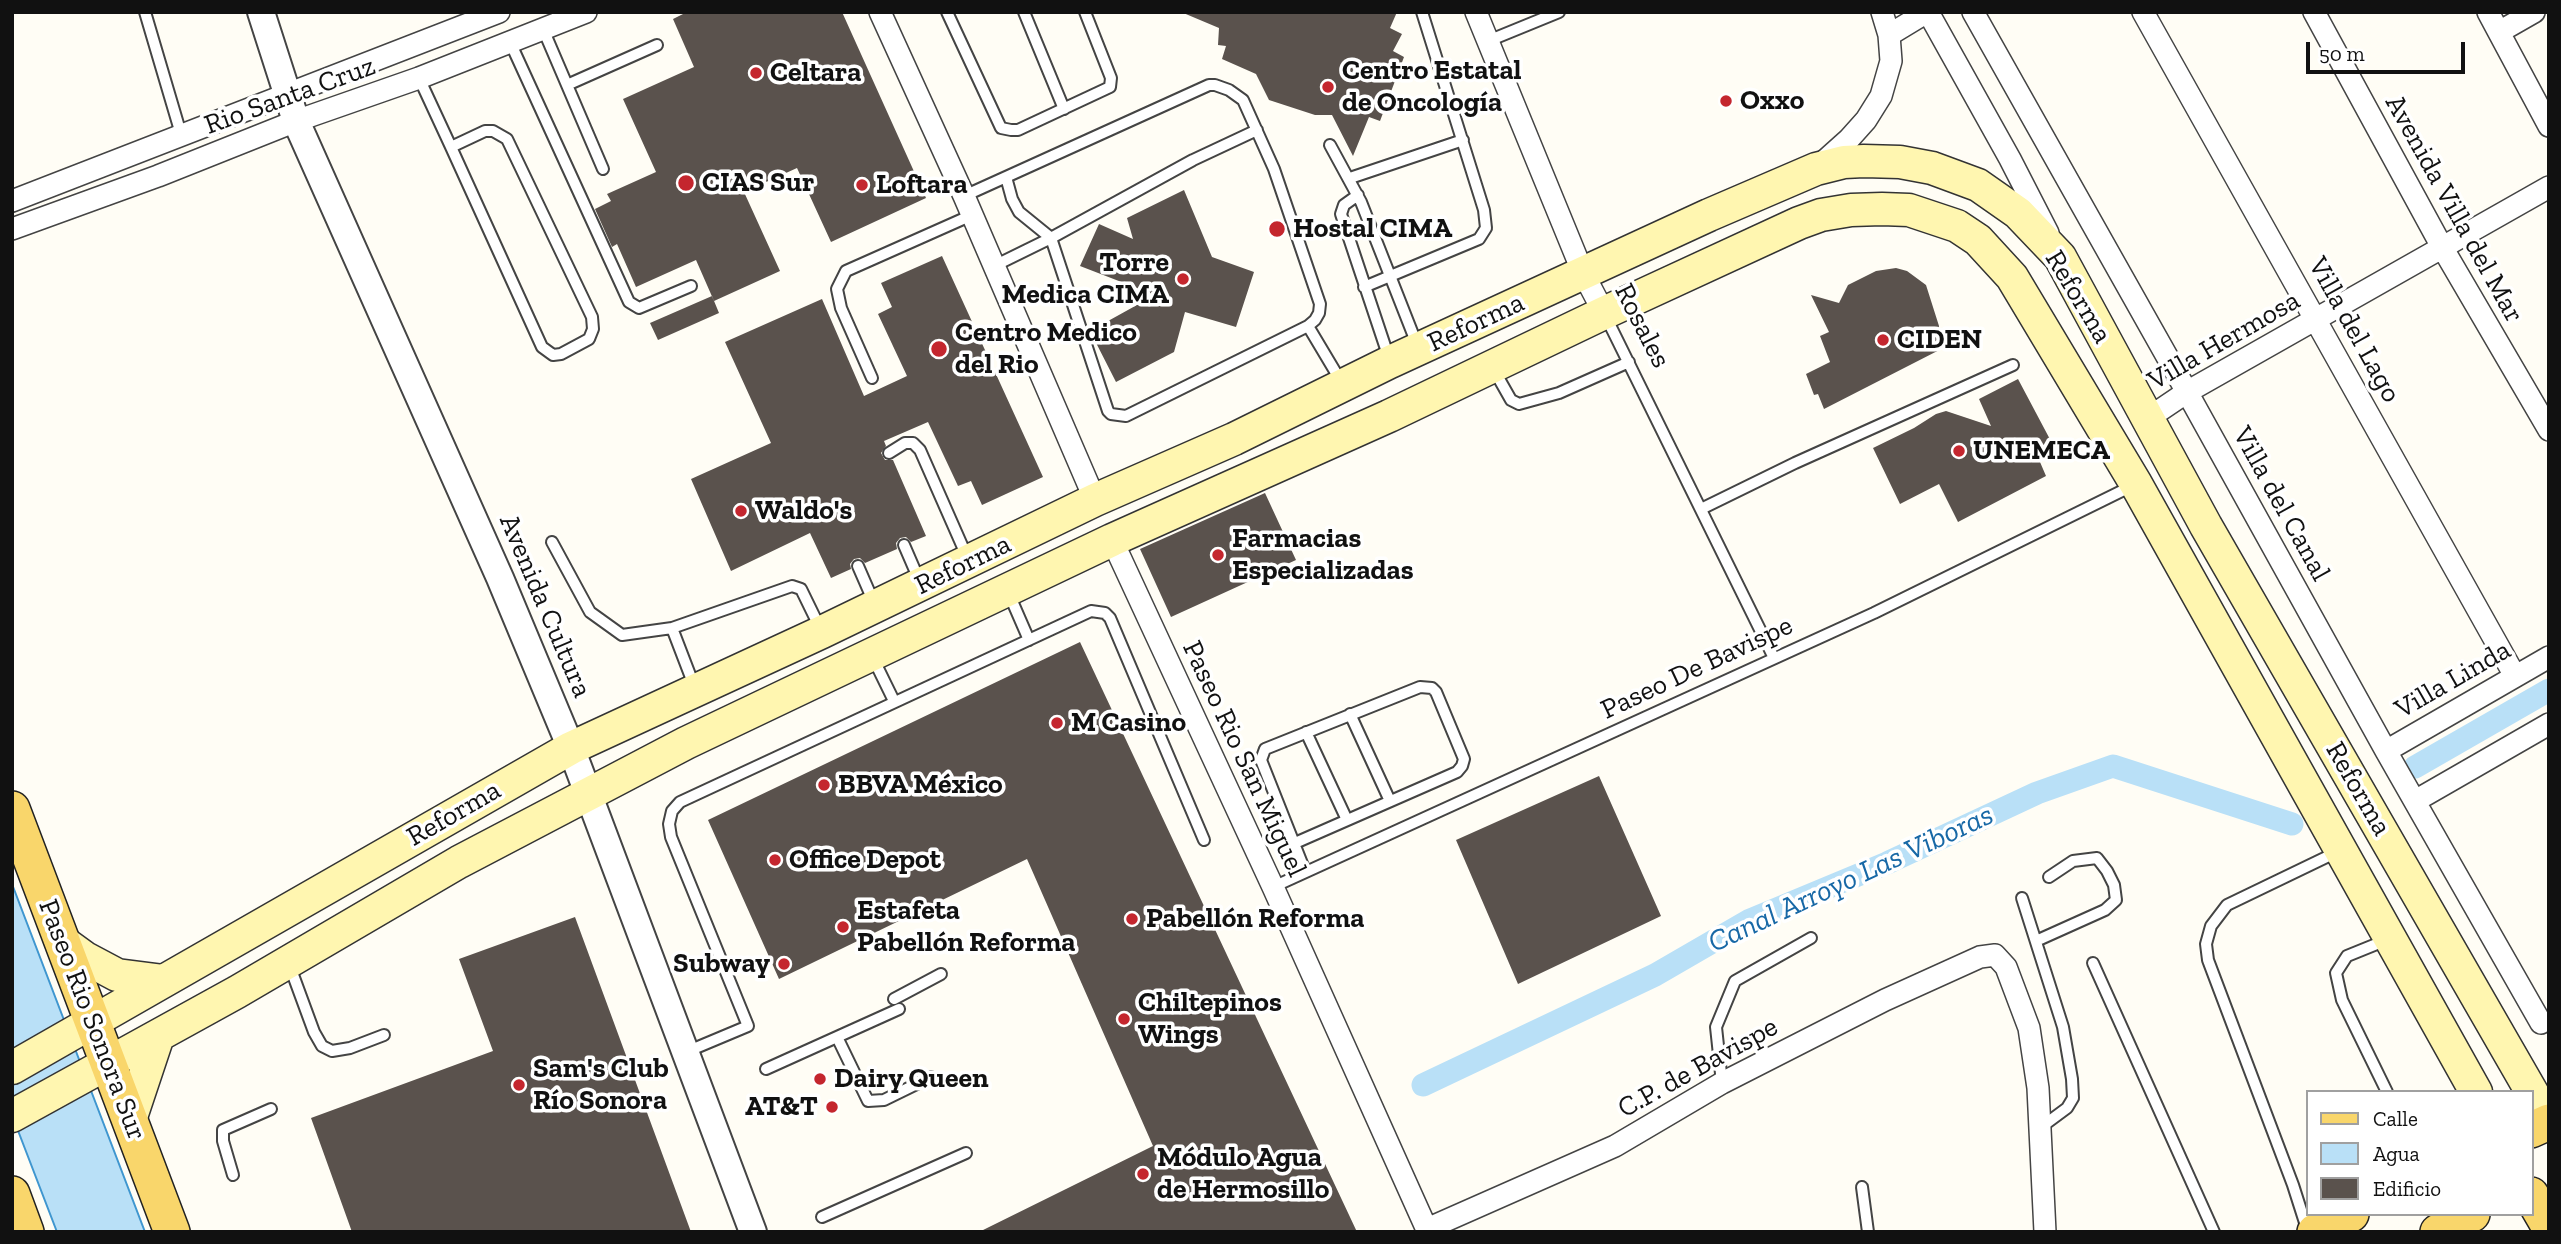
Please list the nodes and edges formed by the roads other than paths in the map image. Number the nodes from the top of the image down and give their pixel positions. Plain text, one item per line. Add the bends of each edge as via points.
1 (145, 12) edge
2 (261, 12) edge
3 (499, 12) edge
4 (586, 12) edge
5 (880, 12) edge
6 (947, 12) edge
7 (1024, 12) edge
8 (1085, 12) edge
9 (1422, 12) edge
10 (1476, 12) edge
11 (1559, 12) edge
12 (1882, 12) edge
13 (1928, 12) edge
14 (1973, 12) edge
15 (2143, 12) edge
16 (2314, 12) edge
17 (2488, 12) edge
18 (2534, 12) edge
19 (543, 29) junction
20 (2500, 32) junction
21 (1889, 35) junction
22 (1488, 41) junction
23 (510, 42) junction
24 (657, 45) dead end
25 (419, 78) junction
26 (567, 85) junction
27 (287, 94) junction
28 (1064, 109) junction
29 (296, 121) junction
30 (2549, 126) edge
31 (1257, 130) junction
32 (181, 134) junction
33 (1463, 140) junction
34 (1330, 145) dead end
35 (451, 147) junction
36 (603, 169) dead end
37 (1816, 169) junction
38 (1006, 177) junction
39 (1350, 178) junction
40 (2549, 187) edge
41 (1358, 195) junction
42 (12, 201) edge
43 (968, 206) junction
44 (12, 229) edge
45 (1051, 238) junction
46 (2442, 247) junction
47 (2060, 257) junction
48 (994, 265) junction
49 (1583, 273) junction
50 (1390, 277) junction
51 (691, 286) dead end
52 (1364, 287) junction
53 (1604, 313) junction
54 (2316, 320) junction
55 (1308, 326) junction
56 (1419, 350) junction
57 (1390, 362) junction
58 (1629, 362) junction
59 (2013, 365) dead end
60 (1492, 367) junction
61 (872, 378) dead end
62 (1343, 386) junction
63 (2187, 392) junction
64 (2147, 419) junction
65 (2549, 430) edge
66 (1234, 439) junction
67 (889, 453) dead end
68 (2136, 484) junction
69 (1088, 504) junction
70 (1701, 509) junction
71 (2206, 526) junction
72 (1124, 535) junction
73 (552, 542) dead end
74 (904, 545) dead end
75 (2172, 547) junction
76 (969, 562) junction
77 (858, 566) dead end
78 (922, 584) junction
79 (996, 596) junction
80 (876, 606) junction
81 (672, 628) junction
82 (822, 632) junction
83 (1029, 640) junction
84 (871, 655) junction
85 (2549, 657) edge
86 (1774, 658) junction
87 (2515, 676) junction
88 (696, 691) junction
89 (894, 701) junction
90 (1350, 714) junction
91 (2548, 727) edge
92 (1306, 732) junction
93 (571, 748) junction
94 (2386, 751) junction
95 (588, 793) junction
96 (1390, 801) junction
97 (2415, 801) junction
98 (12, 809) edge
99 (1347, 820) junction
100 (1204, 840) dead end
101 (1295, 843) junction
102 (2342, 850) junction
103 (1305, 871) junction
104 (2049, 877) dead end
105 (1272, 887) junction
106 (2022, 898) dead end
107 (1811, 938) dead end
108 (2392, 938) junction
109 (2036, 941) junction
110 (63, 942) junction
111 (288, 962) junction
112 (2093, 963) dead end
113 (942, 974) dead end
114 (164, 981) junction
115 (2541, 1023) dead end
116 (84, 1026) junction
117 (384, 1035) dead end
118 (158, 1036) junction
119 (837, 1037) junction
120 (684, 1053) junction
121 (12, 1068) edge
122 (100, 1068) junction
123 (766, 1069) dead end
124 (931, 1077) dead end
125 (1723, 1083) junction
126 (2386, 1090) edge
127 (2475, 1090) edge
128 (2531, 1090) edge
129 (2533, 1094) edge
130 (271, 1110) dead end
131 (12, 1116) edge
132 (130, 1120) junction
133 (2549, 1122) edge
134 (2040, 1128) junction
135 (2533, 1129) edge
136 (966, 1153) dead end
137 (2549, 1174) edge
138 (233, 1175) dead end
139 (2533, 1182) edge
140 (1862, 1187) dead end
141 (2533, 1198) edge
142 (2347, 1216) edge
143 (2468, 1216) edge
144 (822, 1217) dead end
145 (2549, 1226) edge
146 (1427, 1230) edge
147 (172, 1232) edge
148 (753, 1232) edge
149 (1868, 1232) edge
150 (2045, 1232) edge
151 (2214, 1232) edge
152 (2308, 1232) edge
153 (2315, 1232) edge
154 (2438, 1232) edge

1 - 32 lane
2 - 27 street, Avenida Cultura
3 - 27 street, Rio Santa Cruz
4 - 19 street, Rio Santa Cruz
5 - 43 street
6 - 28 lane via 1001,128 1018,130
7 - 28 lane
8 - 28 lane via 1112,83
9 - 33 lane
10 - 22 street, Rosales
11 - 22 lane
12 - 21 street
13 - 21 street
13 - 47 street
14 - 63 street, Villa del Canal
15 - 54 street, Villa del Lago
16 - 46 street, Avenida Villa del Mar
17 - 20 street
18 - 20 street
19 - 23 street, Rio Santa Cruz
19 - 26 lane
20 - 30 street
21 - 37 street via 1891,61 1881,96 1866,120
22 - 49 street, Rosales
23 - 25 street, Rio Santa Cruz
23 - 51 lane via 629,302 639,308
24 - 26 lane
25 - 29 street, Rio Santa Cruz
25 - 35 lane
26 - 36 lane
27 - 29 street, Avenida Cultura
27 - 32 street, Rio Santa Cruz
29 - 44 street, Rio Santa Cruz
29 - 93 street, Avenida Cultura
31 - 38 lane via 1243,100 1209,85
31 - 45 lane
31 - 55 lane via 1320,304
32 - 42 street, Rio Santa Cruz
33 - 39 lane
33 - 50 lane via 1486,228 1479,239
34 - 39 lane
35 - 35 lane via 542,347 553,355 561,354 589,339 592,317 507,139 485,131
37 - 47 main road, Reforma via 1844,162 1900,162 1932,168 1978,185 2018,213
37 - 49 main road, Reforma
38 - 43 lane
38 - 45 lane via 1019,212
39 - 41 lane
40 - 46 street, Villa Hermosa
41 - 50 lane
41 - 52 lane via 1344,205 1341,214
43 - 48 street
43 - 61 lane via 846,271 836,289
45 - 48 lane
45 - 55 lane via 1108,411 1118,416
46 - 54 street, Villa Hermosa
46 - 65 street, Avenida Villa del Mar
47 - 64 main road, Reforma
48 - 69 street
49 - 53 street, Rosales
49 - 56 main road, Reforma
50 - 52 lane
50 - 56 lane
52 - 57 lane
53 - 58 lane, Rosales
53 - 60 main road, Reforma
53 - 68 main road, Reforma via 1821,215 1882,209 1909,210 1940,219 1978,240 2012,277
54 - 63 street, Villa Hermosa
54 - 87 street, Villa del Lago
55 - 62 lane
56 - 57 main road, Reforma
57 - 62 main road, Reforma
58 - 60 lane via 1559,393 1519,404 1511,400
58 - 70 lane, Rosales
59 - 70 lane
60 - 72 main road, Reforma
62 - 66 main road, Reforma
63 - 64 street, Villa Hermosa
63 - 94 street, Villa del Canal
64 - 71 main road, Reforma
66 - 69 main road, Reforma
66 - 72 main road via 1239,454 1236,467
67 - 76 lane via 905,443 920,450
68 - 75 main road, Reforma
68 - 86 lane, Paseo De Bavispe
69 - 76 main road, Reforma
69 - 79 main road via 1084,530 1000,576 991,587
70 - 86 lane, Rosales
71 - 75 main road
71 - 128 main road, Reforma
72 - 79 main road, Reforma
72 - 105 street, Paseo Rio San Miguel
73 - 81 lane via 590,612 622,635
74 - 78 lane
75 - 102 main road, Reforma
76 - 78 main road, Reforma
77 - 80 lane
78 - 80 main road, Reforma
79 - 83 lane
79 - 84 main road, Reforma
80 - 82 main road, Reforma
81 - 82 lane via 792,586 801,589
81 - 88 lane
82 - 88 main road, Reforma
83 - 89 lane
83 - 100 lane via 1091,611 1110,618
84 - 89 lane
84 - 95 main road, Reforma
85 - 87 street, Villa Linda
86 - 103 lane, Paseo De Bavispe
87 - 94 street, Villa Linda
88 - 93 main road, Reforma
89 - 120 lane via 680,802 672,811 671,837 748,1026
90 - 92 lane
90 - 96 lane
90 - 96 lane via 1420,687 1437,692 1464,759 1462,766
91 - 97 street
92 - 99 lane
92 - 101 lane via 1265,749 1261,760
93 - 95 street, Avenida Cultura
93 - 114 main road, Reforma
94 - 97 street, Villa del Canal
95 - 111 main road, Reforma
95 - 120 street, Avenida Cultura
96 - 99 lane
97 - 115 street, Villa del Canal
98 - 110 main road, Paseo Rio Sonora Sur
99 - 101 lane
101 - 103 lane
102 - 108 main road, Reforma
102 - 152 lane via 2227,905 2211,926 2206,944
103 - 105 lane, Paseo De Bavispe
104 - 109 lane via 2073,861 2097,858 2108,871 2116,900 2105,910
105 - 146 street, Paseo Rio San Miguel
106 - 109 lane
107 - 125 lane via 1735,981 1716,1027
108 - 126 lane via 2347,956 2336,973 2342,1000
108 - 127 main road, Reforma
109 - 134 lane via 2063,1027 2073,1098
110 - 114 main road via 117,975
110 - 116 main road, Paseo Rio Sonora Sur
111 - 117 lane via 322,1046 332,1051 350,1048
111 - 118 main road, Reforma
112 - 151 lane
113 - 119 lane
114 - 116 main road, Reforma
116 - 121 main road, Reforma
116 - 122 main road, Paseo Rio Sonora Sur
118 - 122 main road, Reforma
118 - 132 main road
119 - 123 lane
119 - 124 lane via 868,1101 884,1100
120 - 148 street, Avenida Cultura
122 - 131 main road, Reforma
122 - 132 main road, Paseo Rio Sonora Sur
125 - 134 street, C.P. de Bavispe via 1885,1000 1980,957 1995,955 2006,967 2029,1028
125 - 146 street, C.P. de Bavispe via 1615,1146
129 - 133 main road, Reforma
130 - 138 lane via 223,1130
132 - 147 main road, Paseo Rio Sonora Sur
133 - 135 main road
134 - 150 street
136 - 144 lane
137 - 139 main road
140 - 149 lane
141 - 145 main road
142 - 153 main road
143 - 154 main road

